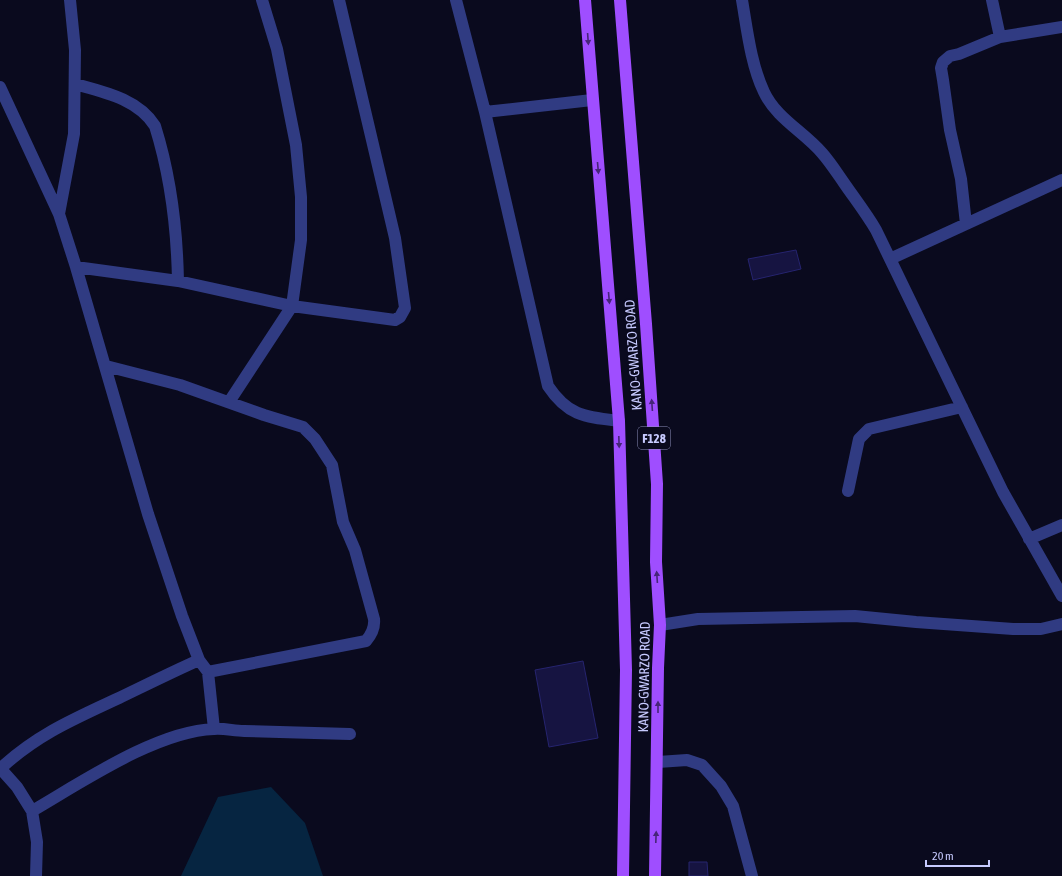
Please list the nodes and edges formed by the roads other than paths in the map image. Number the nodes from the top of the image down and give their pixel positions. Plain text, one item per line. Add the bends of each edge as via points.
1 (70, 0) edge
2 (262, 0) edge
3 (339, 0) edge
4 (456, 0) edge
5 (585, 0) edge
6 (620, 0) edge
7 (742, 0) edge
8 (992, 0) edge
9 (1062, 27) edge
10 (1000, 37) junction
11 (75, 84) junction
12 (0, 87) edge
13 (592, 100) junction
14 (484, 112) junction
15 (1062, 180) edge
16 (59, 214) junction
17 (966, 224) junction
18 (890, 258) junction
19 (76, 267) junction
20 (178, 281) junction
21 (292, 306) junction
22 (106, 366) junction
23 (229, 402) junction
24 (962, 407) junction
25 (619, 420) junction
26 (848, 491) dead end
27 (1062, 525) edge
28 (1029, 539) junction
29 (1062, 596) edge
30 (1062, 624) edge
31 (660, 625) junction
32 (199, 660) junction
33 (208, 672) junction
34 (214, 728) junction
35 (350, 734) dead end
36 (658, 762) junction
37 (1, 768) edge
38 (32, 811) junction
39 (36, 876) edge
40 (623, 876) edge
41 (655, 876) edge
42 (752, 876) edge

1 - 11 street via 75,50
2 - 21 street via 277,49 296,144 301,197 301,240
3 - 21 street via 395,238 405,308 395,320
4 - 14 street
5 -> 13 main road, KANO-GWARZO ROAD / F128
31 -> 6 main road, KANO-GWARZO ROAD / F128 via 656,562 657,484
7 - 18 street via 748,36 764,92 773,107 824,154 863,207
8 - 10 street
9 - 10 street
10 - 17 street via 945,58 941,68 950,130 962,179
11 - 16 street via 74,134
11 - 20 street via 111,94 125,101 149,117 155,126 172,199 177,237
12 - 16 street
13 - 14 street
13 -> 25 main road, KANO-GWARZO ROAD / F128
14 - 25 street via 548,386 568,409 595,418
15 - 17 street
16 - 19 street
17 - 18 street
18 - 24 street
19 - 20 street
19 - 22 street
20 - 21 street
21 - 23 street
22 - 23 street via 180,385
22 - 32 street via 148,514
23 - 33 street via 303,427 325,453 332,466 343,522 355,550 375,624 366,641
24 - 26 street via 868,430 858,439
24 - 28 street
25 -> 40 main road, KANO-GWARZO ROAD / F128 via 626,670
27 - 28 street
28 - 29 street
30 - 31 street via 1041,629 1013,629 855,616 698,619
36 -> 31 main road, KANO-GWARZO ROAD / F128
32 - 33 street
32 - 37 street via 74,718 22,749
33 - 34 street
34 - 35 street via 236,731
34 - 38 street via 165,739 136,752
41 -> 36 main road, KANO-GWARZO ROAD / F128
36 - 42 street via 687,760 702,765 721,786 733,806
37 - 38 street via 18,787
38 - 39 street via 36,842

